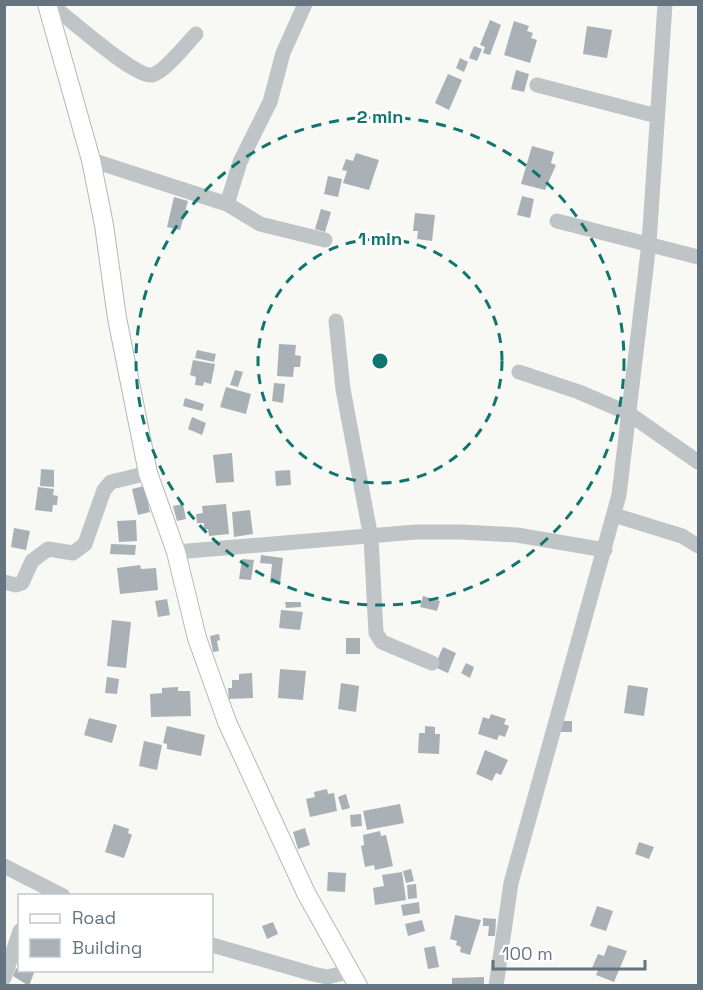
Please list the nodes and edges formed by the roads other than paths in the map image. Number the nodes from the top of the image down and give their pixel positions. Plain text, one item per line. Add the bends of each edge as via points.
1 (49, 4) edge
2 (305, 4) edge
3 (665, 4) edge
4 (196, 34) dead end
5 (537, 85) dead end
6 (657, 116) junction
7 (91, 160) junction
8 (227, 204) junction
9 (556, 221) dead end
10 (325, 240) dead end
11 (649, 243) junction
12 (699, 257) edge
13 (336, 321) dead end
14 (519, 372) dead end
15 (628, 413) junction
16 (699, 462) edge
17 (148, 473) junction
18 (614, 515) junction
19 (371, 538) junction
20 (699, 546) edge
21 (605, 550) junction
22 (176, 552) junction
23 (4, 582) edge
24 (432, 663) dead end
25 (4, 866) edge
26 (50, 893) edge
27 (18, 937) edge
28 (213, 945) edge
29 (4, 978) edge
30 (354, 979) edge
31 (496, 986) edge

1 - 4 street via 146,74 162,70
1 - 7 main road
2 - 8 street via 284,53 270,102 240,162
3 - 6 street
5 - 6 street
6 - 11 street
7 - 8 street
7 - 17 main road
8 - 10 street via 260,224
9 - 11 street
11 - 12 street
11 - 15 street
13 - 19 street via 343,389
14 - 15 street
15 - 16 street
15 - 18 street
17 - 22 main road
17 - 23 street via 111,482 104,490 85,544 73,553 48,549 32,561 22,583
18 - 20 street via 682,536
18 - 21 street
19 - 21 street via 461,532 517,535
19 - 22 street
19 - 24 street via 376,633 382,642
21 - 31 street via 511,883
22 - 30 main road via 196,638 227,722 306,893
25 - 26 street
27 - 29 street
28 - 30 street via 320,976

